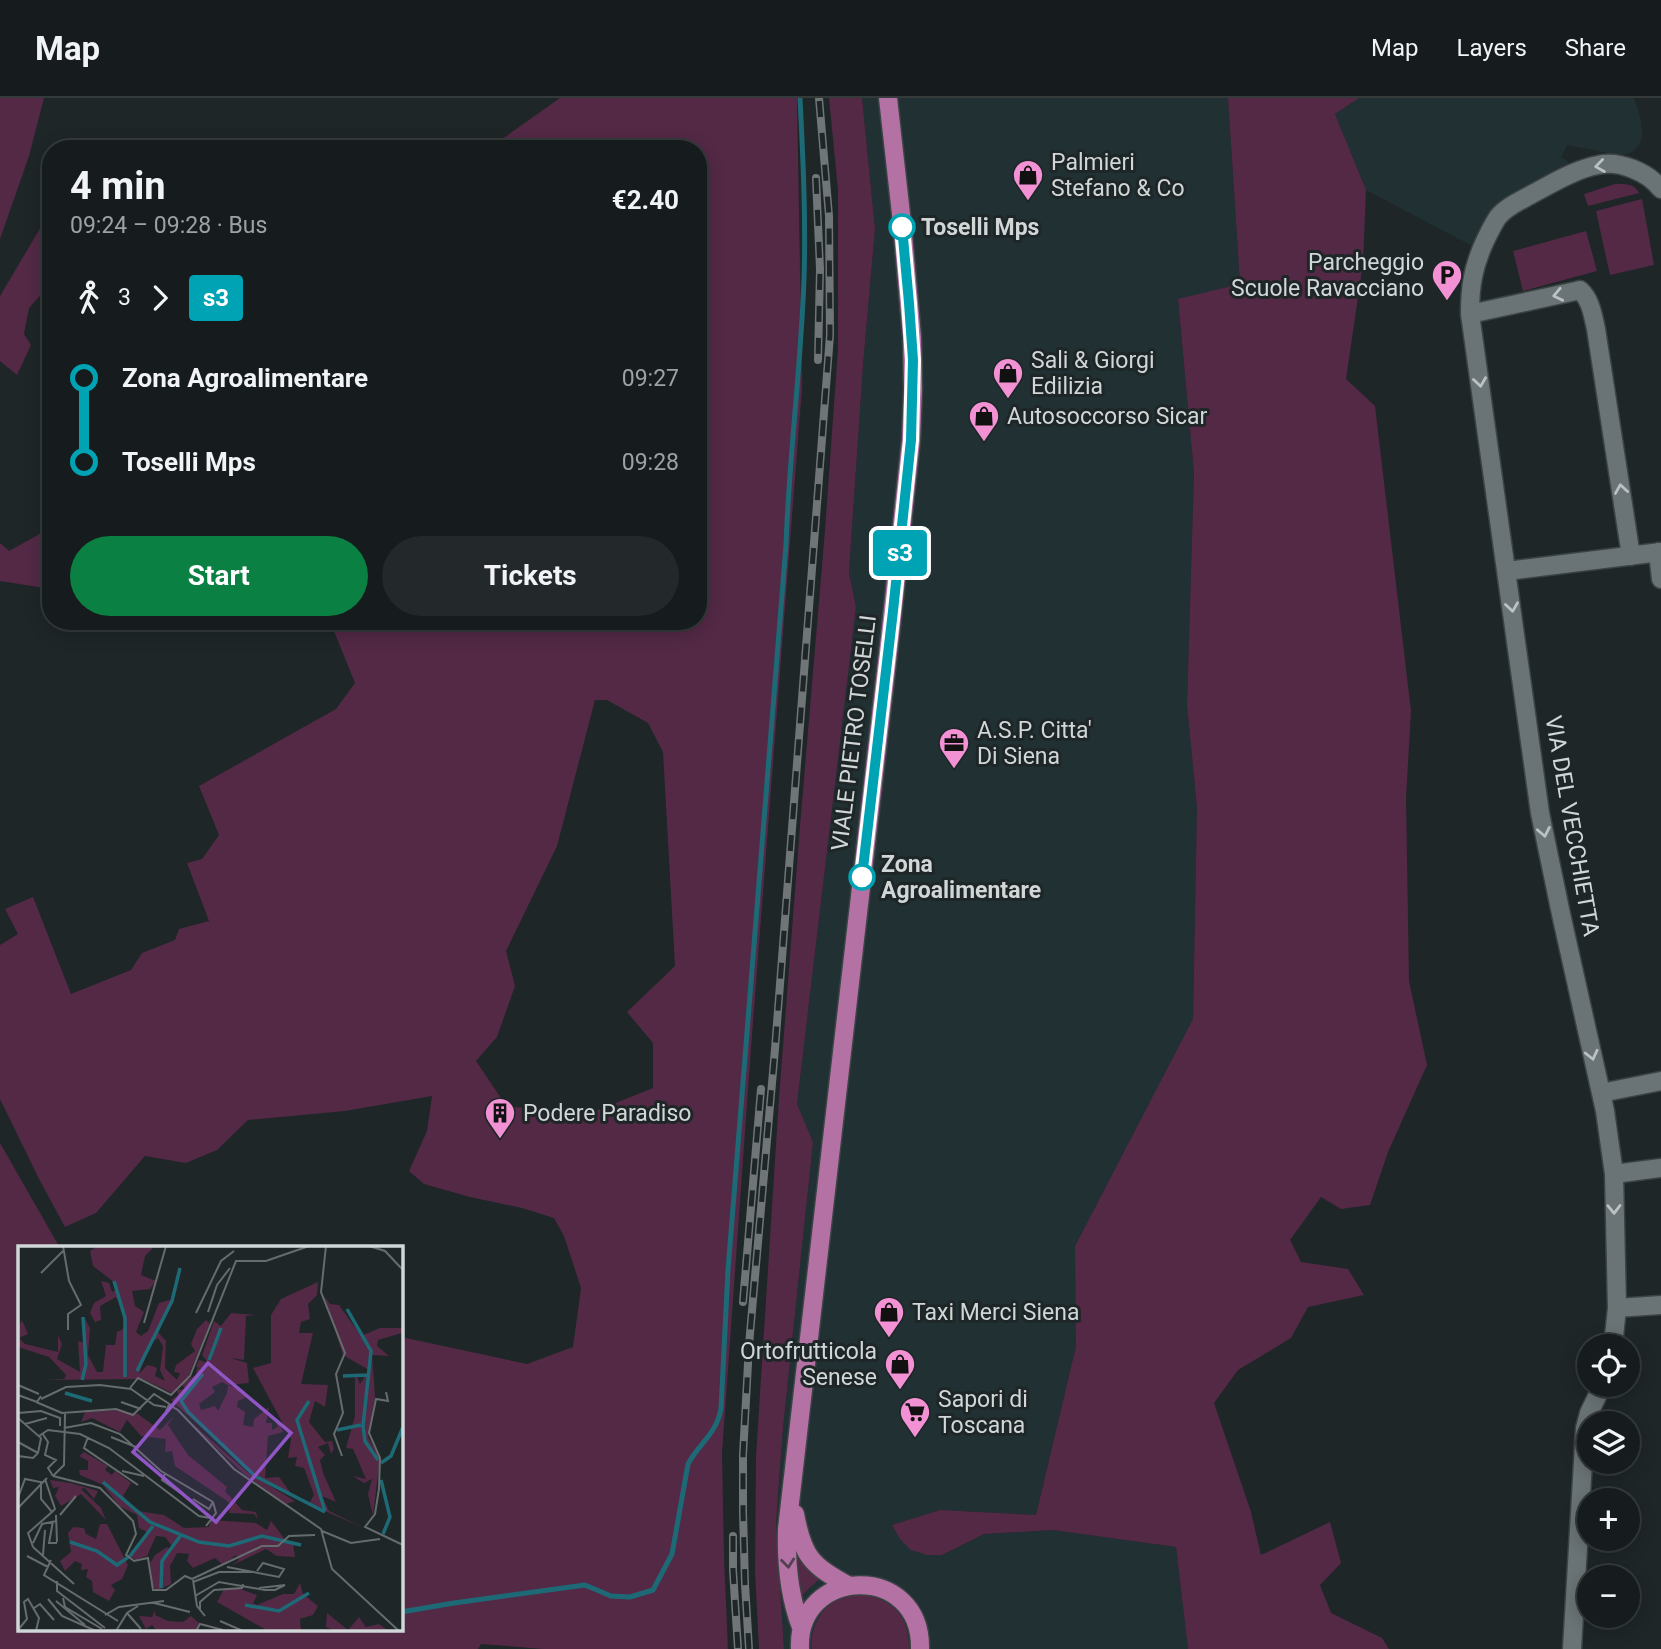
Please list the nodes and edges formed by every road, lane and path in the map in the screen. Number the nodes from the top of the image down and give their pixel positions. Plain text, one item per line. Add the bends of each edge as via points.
1 (888, 98) edge
2 (1661, 188) edge
3 (1470, 314) junction
4 (1660, 552) edge
5 (1631, 556) junction
6 (1507, 571) junction
7 (1661, 579) edge
8 (1661, 1081) edge
9 (1601, 1093) junction
10 (1661, 1168) edge
11 (1614, 1174) junction
12 (1661, 1305) edge
13 (1617, 1308) junction
14 (1615, 1334) edge
15 (1597, 1397) edge
16 (791, 1497) junction
17 (849, 1586) junction
18 (802, 1627) junction
19 (800, 1649) edge
20 (920, 1649) edge
21 (1572, 1649) edge

1 - 16 main road, VIALE PIETRO TOSELLI via 911,318 911,440
2 -> 3 street, VIA DEL VECCHIETTA via 1644,173 1599,164 1516,203 1498,217 1479,254 1470,286
5 -> 3 street via 1596,329 1585,294 1580,290
3 -> 6 street, VIA DEL VECCHIETTA
4 - 5 street
4 - 7 street
5 - 6 street
6 -> 9 street, VIA DEL VECCHIETTA via 1540,813
8 - 9 street
9 - 11 street, VIA DEL VECCHIETTA
10 - 11 street
11 -> 13 street, VIA DEL VECCHIETTA
12 - 13 street
13 - 14 street, VIA DEL VECCHIETTA
15 - 21 street via 1585,1428
16 - 17 main road, VIALE PIETRO TOSELLI via 806,1553 820,1569
16 -> 18 main road, VIALE PIETRO TOSELLI via 787,1549 792,1596
17 - 18 main road, VIALE PIETRO TOSELLI via 820,1600
17 - 20 main road, VIALE PIETRO TOSELLI via 870,1584 903,1602 916,1622
18 - 19 main road, VIALE PIETRO TOSELLI

